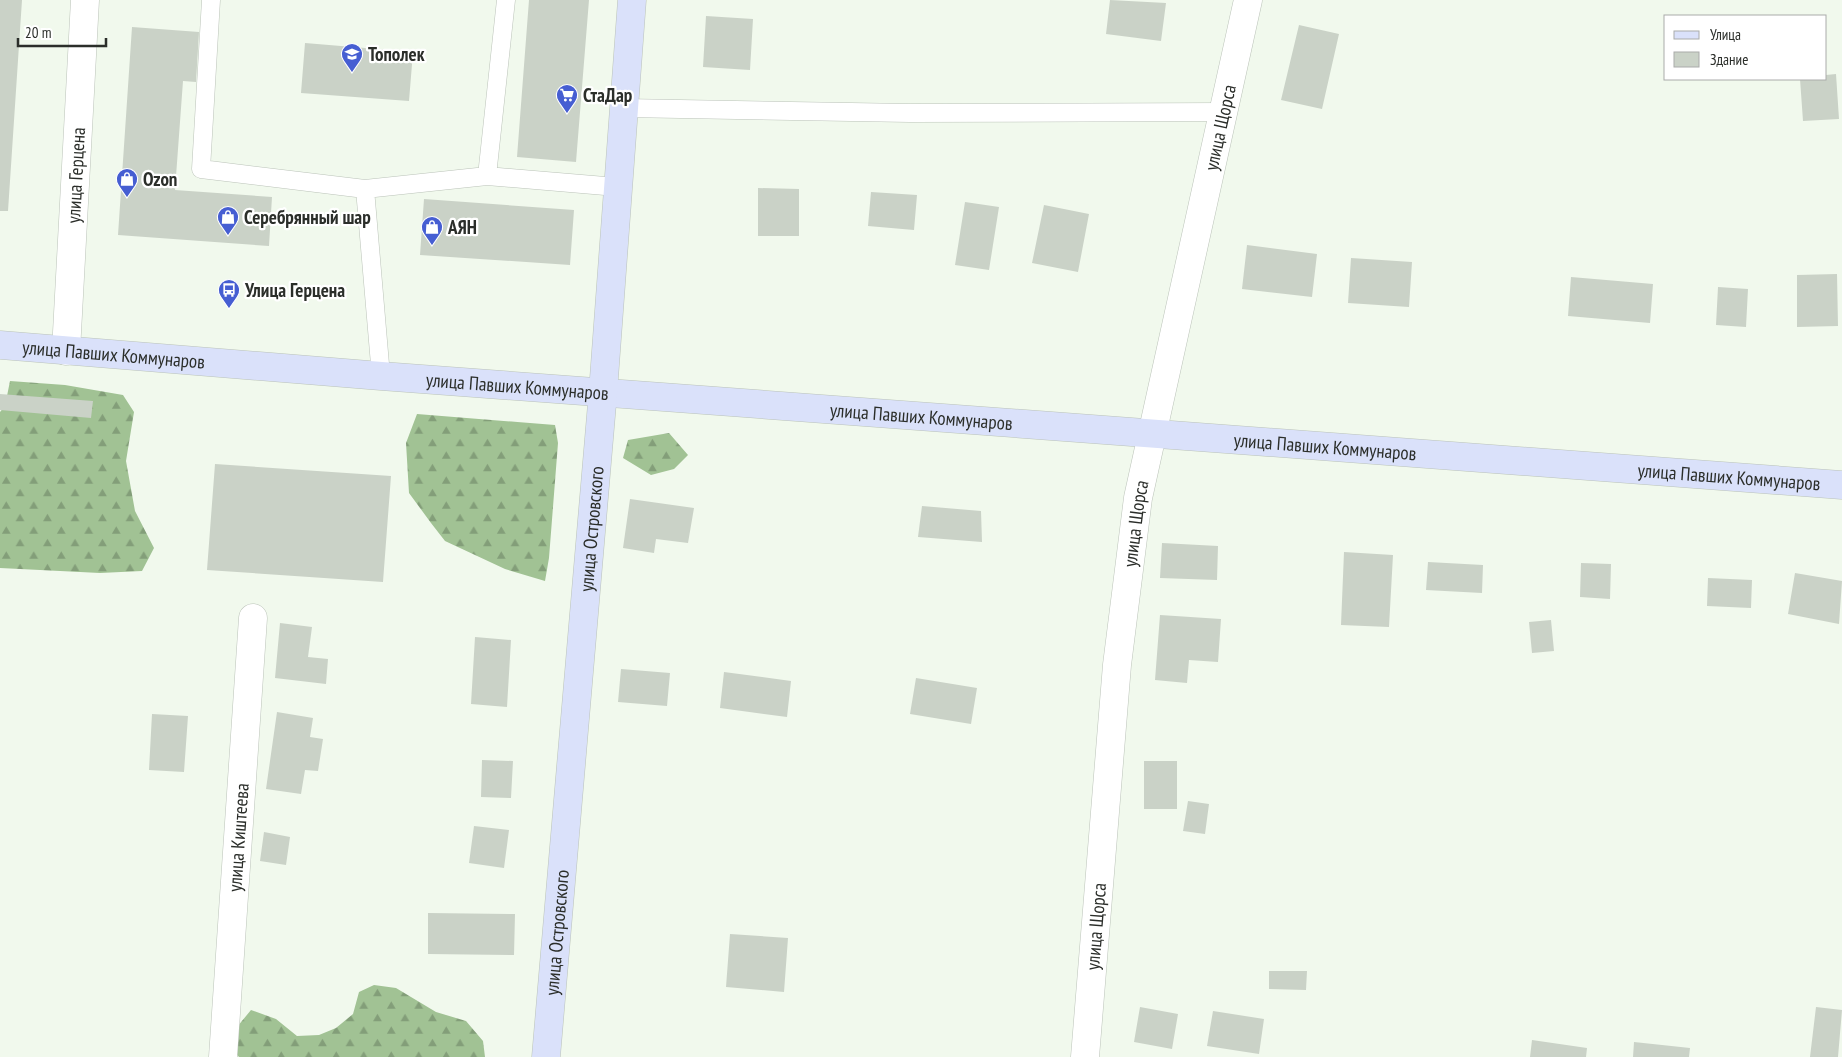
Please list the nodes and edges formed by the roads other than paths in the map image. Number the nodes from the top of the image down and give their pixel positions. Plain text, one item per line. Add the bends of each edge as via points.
1 (85, 0) edge
2 (211, 0) edge
3 (506, 0) edge
4 (632, 0) edge
5 (1248, 0) edge
6 (624, 108) junction
7 (1225, 112) junction
8 (488, 176) junction
9 (617, 187) junction
10 (365, 189) junction
11 (0, 346) edge
12 (66, 351) junction
13 (381, 376) junction
14 (603, 392) junction
15 (1152, 434) junction
16 (1842, 485) edge
17 (253, 618) dead end
18 (222, 1057) edge
19 (546, 1057) edge
20 (1085, 1057) edge

1 - 12 street, улица Герцена
2 - 10 lane via 201,169
3 - 8 lane
4 - 6 street, улица Островского
5 - 7 street, улица Щорса
6 - 7 lane via 910,113
6 - 9 street, улица Островского
7 - 15 street, улица Щорса
8 - 9 lane
8 - 10 lane
9 - 14 street, улица Островского
10 - 13 lane
11 - 12 street, улица Павших Коммунаров
12 - 13 street, улица Павших Коммунаров
13 - 14 street, улица Павших Коммунаров
14 - 15 street, улица Павших Коммунаров
14 - 19 street, улица Островского
15 - 16 street, улица Павших Коммунаров
15 - 20 street, улица Щорса via 1138,498 1117,664
17 - 18 street, улица Киштеева

